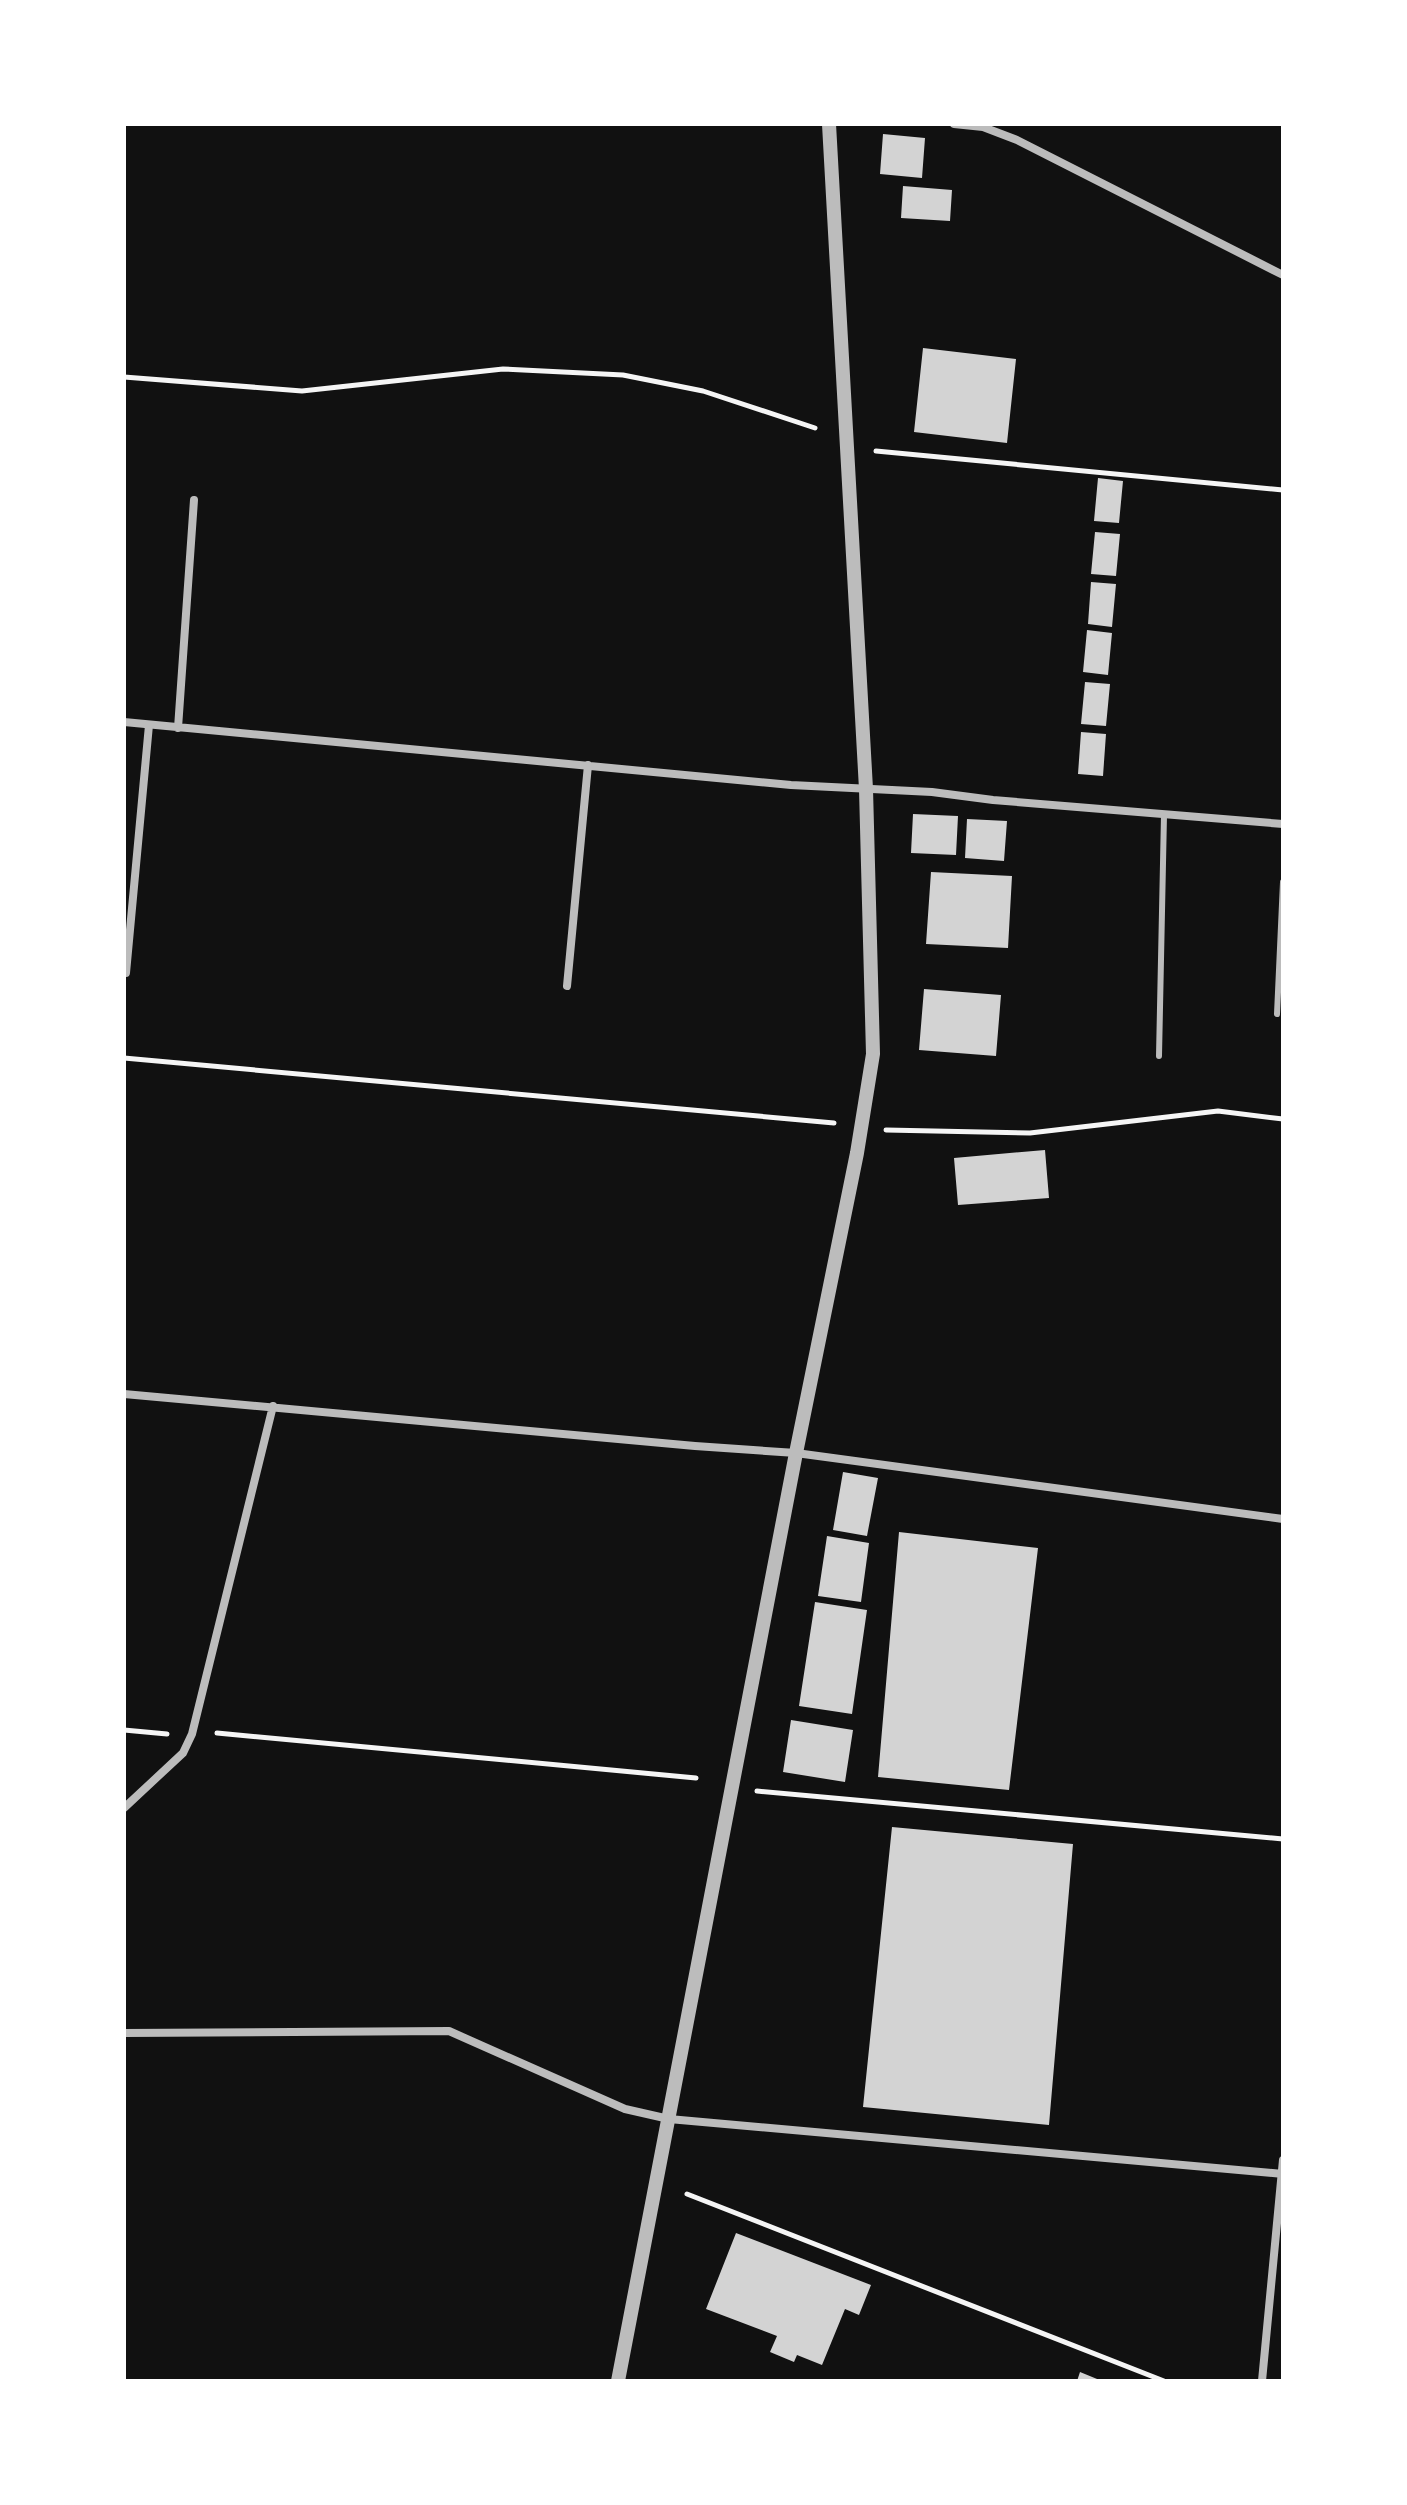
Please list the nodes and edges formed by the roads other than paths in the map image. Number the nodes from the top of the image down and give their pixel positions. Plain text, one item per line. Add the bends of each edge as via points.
1 (829, 124) edge
2 (954, 124) edge
3 (1283, 275) edge
4 (194, 500) dead end
5 (124, 722) edge
6 (149, 725) junction
7 (178, 728) junction
8 (588, 765) junction
9 (866, 789) junction
10 (1164, 815) junction
11 (1283, 824) edge
12 (1283, 882) edge
13 (126, 973) dead end
14 (567, 986) dead end
15 (1277, 1014) dead end
16 (1159, 1056) dead end
17 (124, 1394) edge
18 (273, 1406) junction
19 (796, 1453) junction
20 (1283, 1519) edge
21 (124, 1808) edge
22 (124, 2033) edge
23 (669, 2119) junction
24 (1283, 2160) edge
25 (1282, 2174) edge
26 (618, 2381) edge
27 (1262, 2381) edge

1 - 9 street
2 - 3 street via 983,127 1017,140
4 - 7 street
5 - 6 street
6 - 7 street
6 - 13 street
7 - 8 street
8 - 9 street
8 - 14 street
9 - 10 street
9 - 19 street via 873,1054
10 - 11 street
10 - 16 lane
12 - 15 lane
17 - 18 street
18 - 19 street
18 - 21 street via 192,1734 183,1753
19 - 20 street
19 - 23 street
22 - 23 street via 449,2031 625,2109
23 - 25 street
23 - 26 street
24 - 25 street
25 - 27 street

